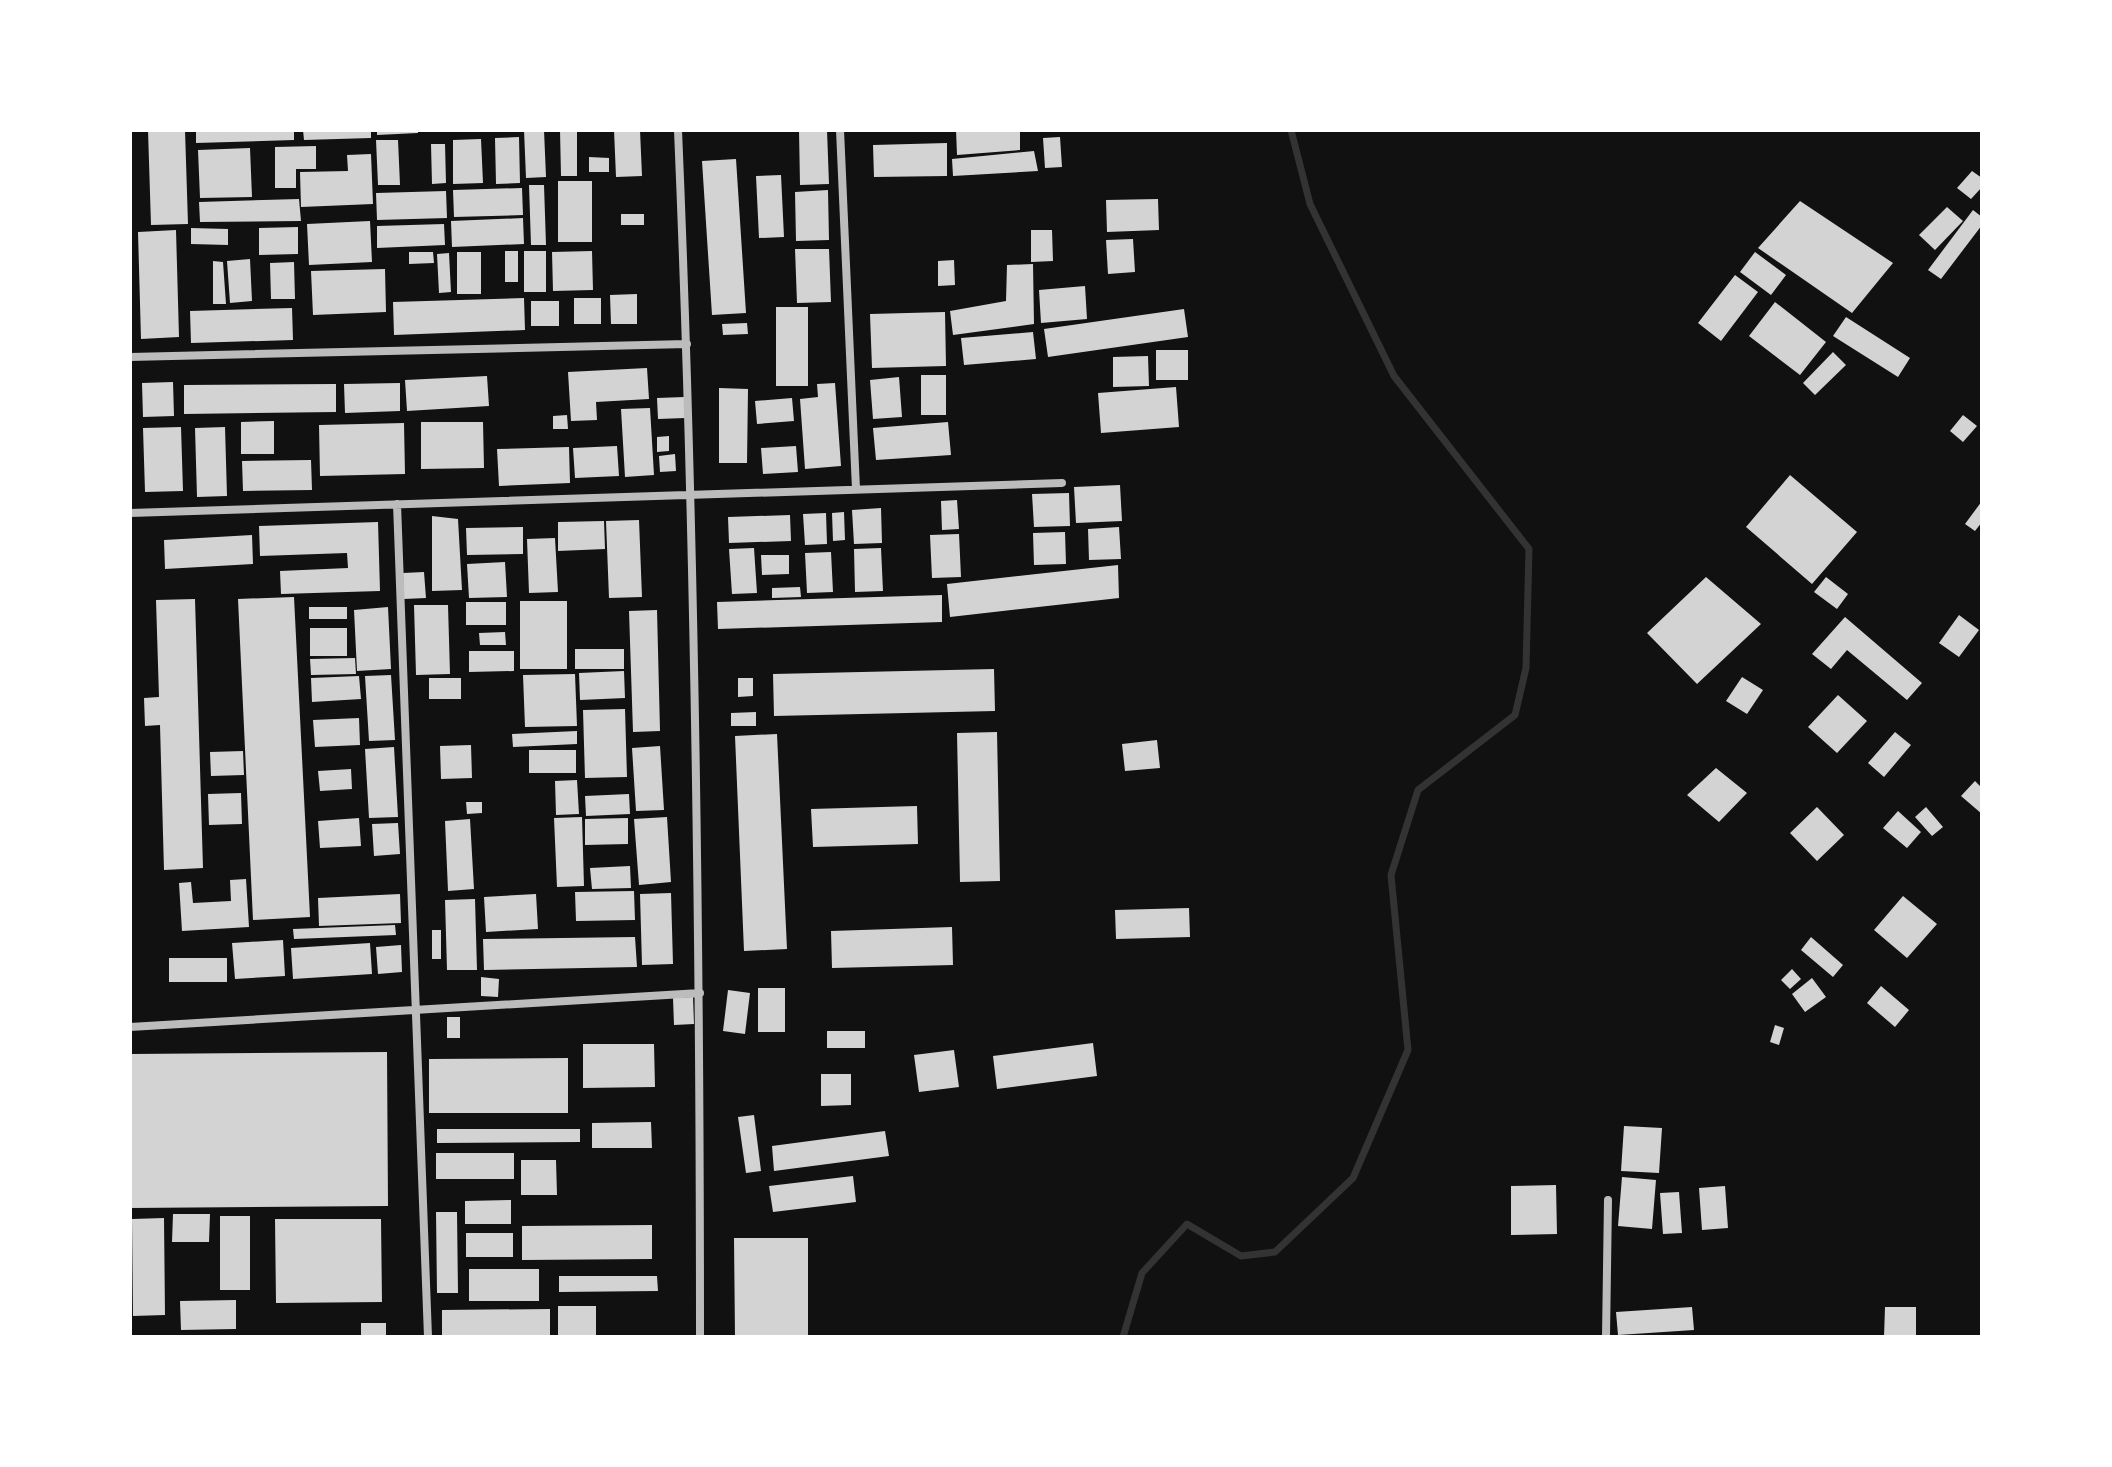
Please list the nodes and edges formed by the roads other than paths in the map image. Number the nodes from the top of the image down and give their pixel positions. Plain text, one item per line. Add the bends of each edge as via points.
1 (678, 130) edge
2 (840, 130) edge
3 (687, 344) junction
4 (130, 357) edge
5 (1062, 483) dead end
6 (856, 489) junction
7 (688, 495) junction
8 (397, 504) junction
9 (130, 513) edge
10 (700, 993) junction
11 (414, 1012) junction
12 (130, 1027) edge
13 (1608, 1200) dead end
14 (428, 1337) edge
15 (700, 1337) edge
16 (1606, 1337) edge

1 - 3 street
2 - 6 street
3 - 4 street
3 - 7 street
5 - 6 street
6 - 7 street
7 - 8 street
7 - 10 street
8 - 9 street
8 - 11 street
10 - 11 street
10 - 15 street
11 - 12 street
11 - 14 street
13 - 16 street

